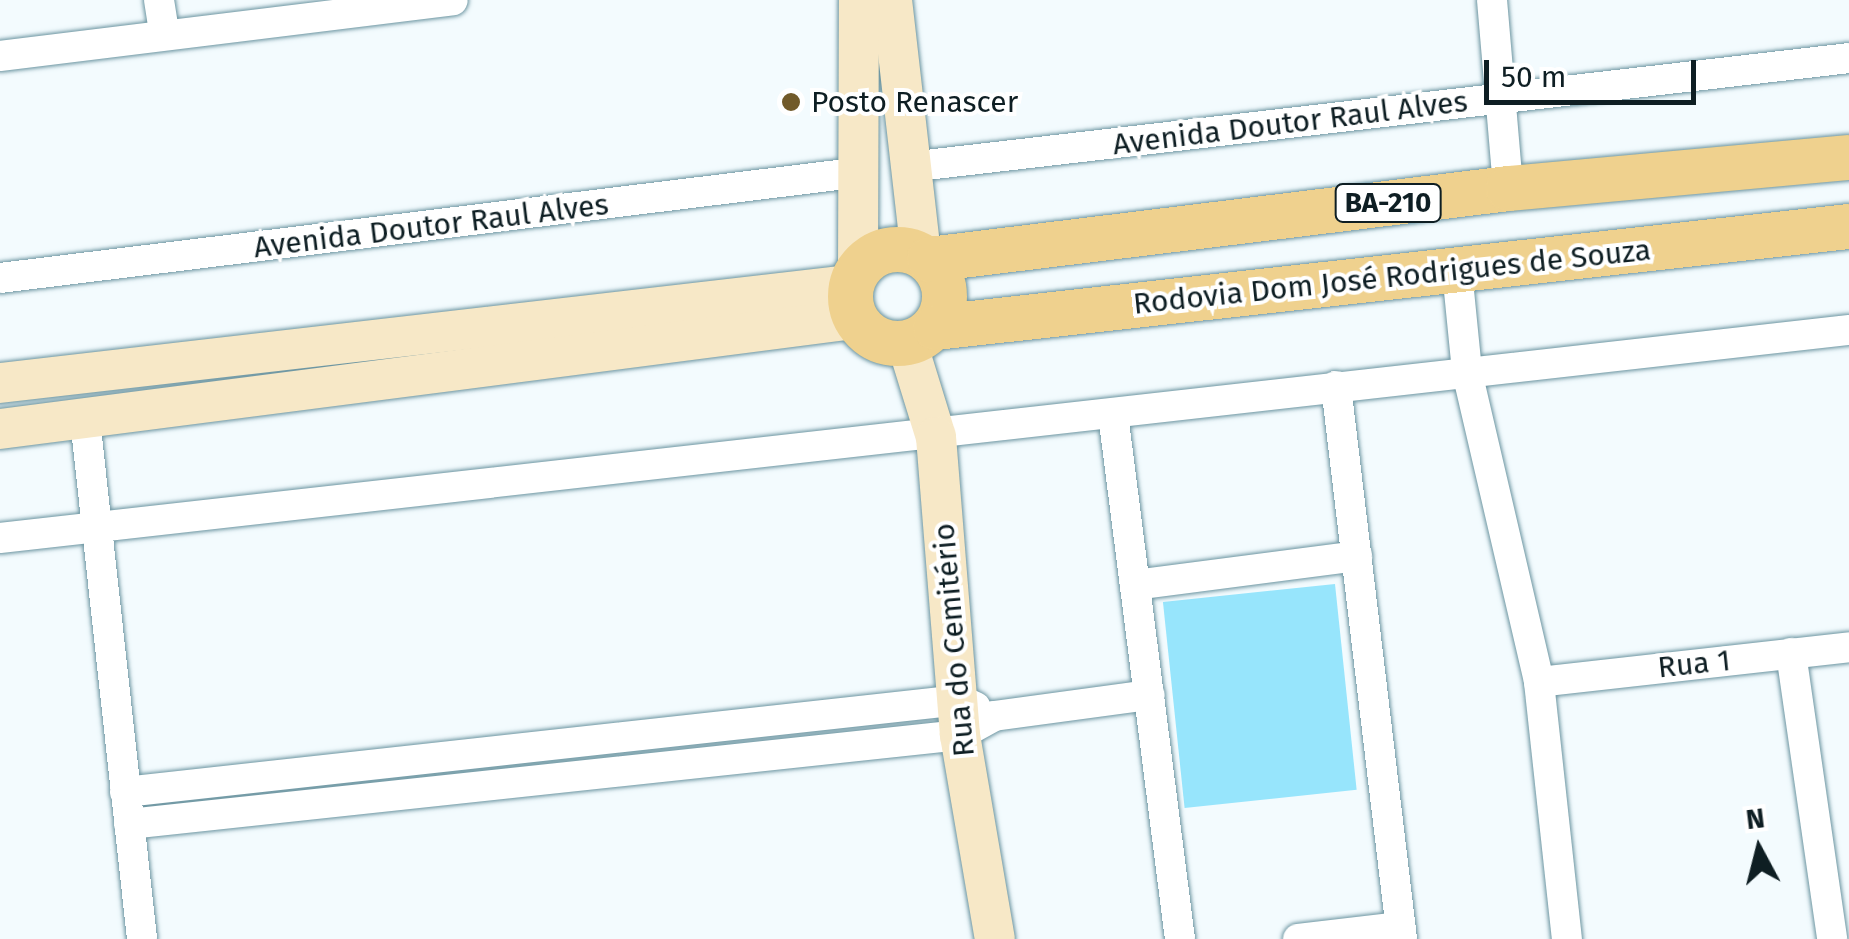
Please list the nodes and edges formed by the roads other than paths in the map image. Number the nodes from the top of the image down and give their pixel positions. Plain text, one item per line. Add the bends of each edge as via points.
1 (160, 0) edge
2 (453, 0) edge
3 (859, 0) edge
4 (892, 0) edge
5 (1492, 0) edge
6 (164, 32) junction
7 (0, 56) edge
8 (1849, 58) edge
9 (1502, 98) junction
10 (1849, 157) edge
11 (909, 168) junction
12 (862, 172) junction
13 (1508, 188) junction
14 (1849, 226) edge
15 (925, 256) junction
16 (1457, 272) junction
17 (0, 278) edge
18 (854, 290) junction
19 (1849, 330) edge
20 (921, 335) junction
21 (1467, 372) junction
22 (0, 382) edge
23 (1336, 386) junction
24 (1113, 414) junction
25 (85, 418) junction
26 (0, 429) edge
27 (936, 437) junction
28 (96, 529) junction
29 (0, 538) edge
30 (1357, 556) junction
31 (1135, 585) junction
32 (1849, 647) edge
33 (1791, 653) junction
34 (1539, 682) junction
35 (1150, 695) junction
36 (971, 717) junction
37 (126, 792) junction
38 (129, 824) junction
39 (1835, 862) edge
40 (1401, 933) edge
41 (142, 939) edge
42 (995, 939) edge
43 (1180, 939) edge
44 (1298, 939) edge
45 (1567, 939) edge
46 (1832, 939) edge

1 - 6 street
2 - 6 street
3 - 12 main road
4 - 11 main road
5 - 9 street
6 - 7 street
8 - 9 street, Avenida Doutor Raul Alves
9 - 11 street, Avenida Doutor Raul Alves
9 - 13 street
10 - 13 main road, BA-210
11 - 15 main road
12 - 17 street, Avenida Doutor Raul Alves
12 - 18 main road
13 - 15 main road, BA-210
14 - 16 main road, Rodovia Dom José Rodrigues de Souza
15 - 18 main road via 891,248
15 - 20 main road via 946,292
16 - 20 main road, Rodovia Dom José Rodrigues de Souza
16 - 21 street
18 - 20 main road via 877,340
18 - 22 main road
18 - 25 main road
19 - 21 street
20 - 27 main road, Rua do Cemitério
21 - 23 street
21 - 34 street
23 - 24 street
23 - 30 street
24 - 27 street
24 - 31 street
25 - 26 main road
25 - 28 street
27 - 28 street
27 - 36 main road, Rua do Cemitério
28 - 29 street
28 - 37 street
30 - 31 street
30 - 40 street
31 - 35 street
32 - 33 street, Rua 1
33 - 34 street, Rua 1
33 - 39 street
34 - 45 street
35 - 36 street
35 - 43 street
36 - 37 street
36 - 38 street
36 - 42 main road, Rua do Cemitério
37 - 38 street
38 - 41 street
39 - 46 street
40 - 44 street

